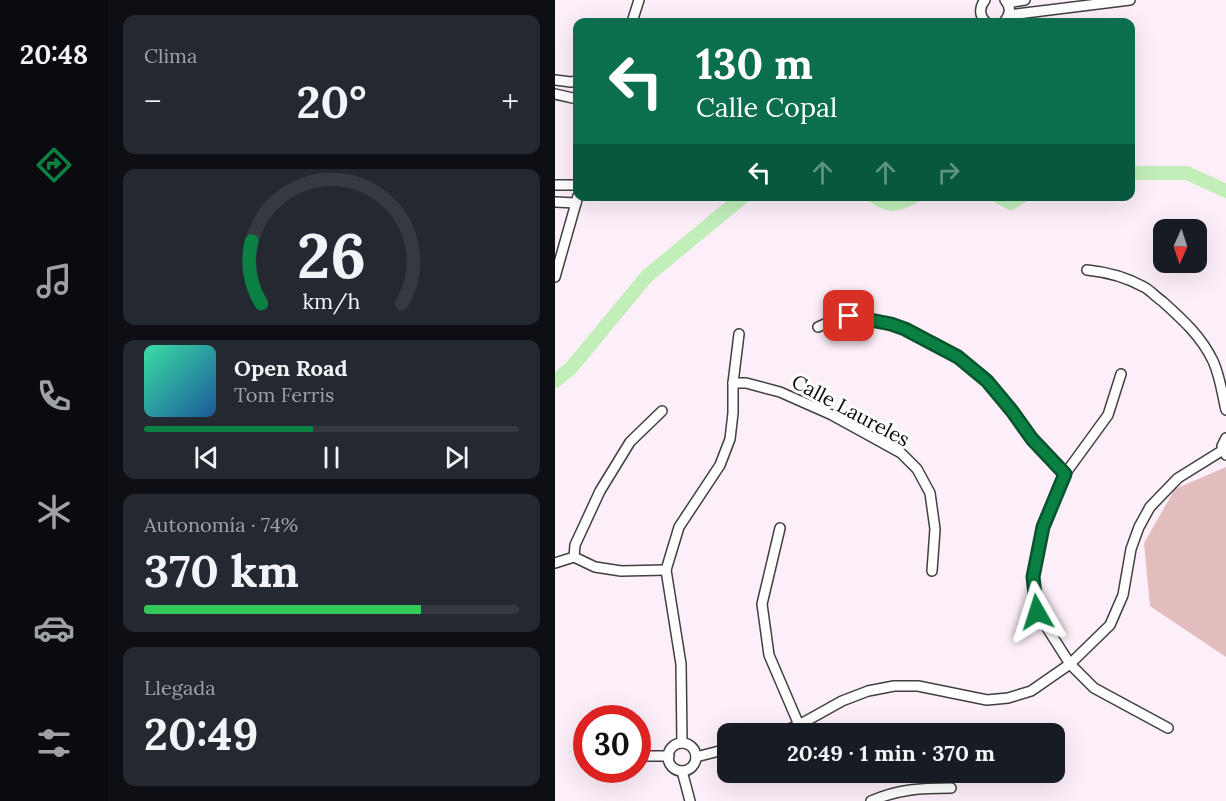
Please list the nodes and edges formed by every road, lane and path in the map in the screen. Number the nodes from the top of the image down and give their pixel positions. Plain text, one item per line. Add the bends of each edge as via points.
1 (639, 0) edge
2 (985, 0) edge
3 (1025, 0) edge
4 (1130, 0) edge
5 (1006, 1) edge
6 (633, 18) edge
7 (983, 18) edge
8 (1006, 18) edge
9 (1013, 18) edge
10 (555, 80) edge
11 (573, 82) edge
12 (555, 94) edge
13 (573, 98) edge
14 (555, 185) edge
15 (573, 185) edge
16 (573, 200) edge
17 (577, 201) edge
18 (555, 202) edge
19 (1087, 270) dead end
20 (555, 277) edge
21 (818, 327) dead end
22 (739, 334) dead end
23 (1121, 374) dead end
24 (733, 383) junction
25 (1226, 410) edge
26 (662, 411) dead end
27 (1226, 438) edge
28 (1224, 452) edge
29 (1065, 474) junction
30 (780, 528) dead end
31 (574, 557) junction
32 (555, 563) edge
33 (666, 570) junction
34 (932, 571) dead end
35 (1070, 664) junction
36 (798, 723) edge
37 (803, 723) edge
38 (1167, 728) dead end
39 (682, 743) junction
40 (717, 752) edge
41 (651, 756) edge
42 (669, 756) junction
43 (696, 757) junction
44 (682, 771) junction
45 (951, 788) dead end
46 (690, 801) edge
47 (871, 801) edge

1 - 6 street
2 - 7 street via 980,11
3 - 5 street
4 - 9 street
5 - 8 street
10 - 11 street
12 - 13 street
14 - 15 street
16 - 18 street
17 - 20 street
19 - 25 street via 1116,274 1145,287 1177,314 1213,363
21 - 29 street via 838,318 860,317 905,329 958,357 987,381
22 - 24 street
23 - 29 street via 1109,415
24 - 33 street via 730,440 720,465 679,527
24 - 34 street, Calle Laureles via 780,392 901,453 917,469 930,494 935,529
26 - 31 street via 630,442 600,491 575,545
27 - 28 street
28 - 35 street via 1178,478 1150,507 1131,549 1123,595 1110,625
29 - 35 street via 1043,527 1033,577 1037,612
30 - 36 street via 762,604 769,655
31 - 32 street
31 - 33 street via 595,567 621,571
33 - 39 street via 681,664
35 - 37 street via 1031,691 1008,698 987,700 918,686 894,686 842,701
35 - 38 street via 1094,688
39 - 42 street via 674,746
39 - 43 street via 693,748
40 - 43 street
41 - 42 street
42 - 44 street via 671,765
43 - 44 street via 691,768
44 - 46 street
45 - 47 street via 916,788

